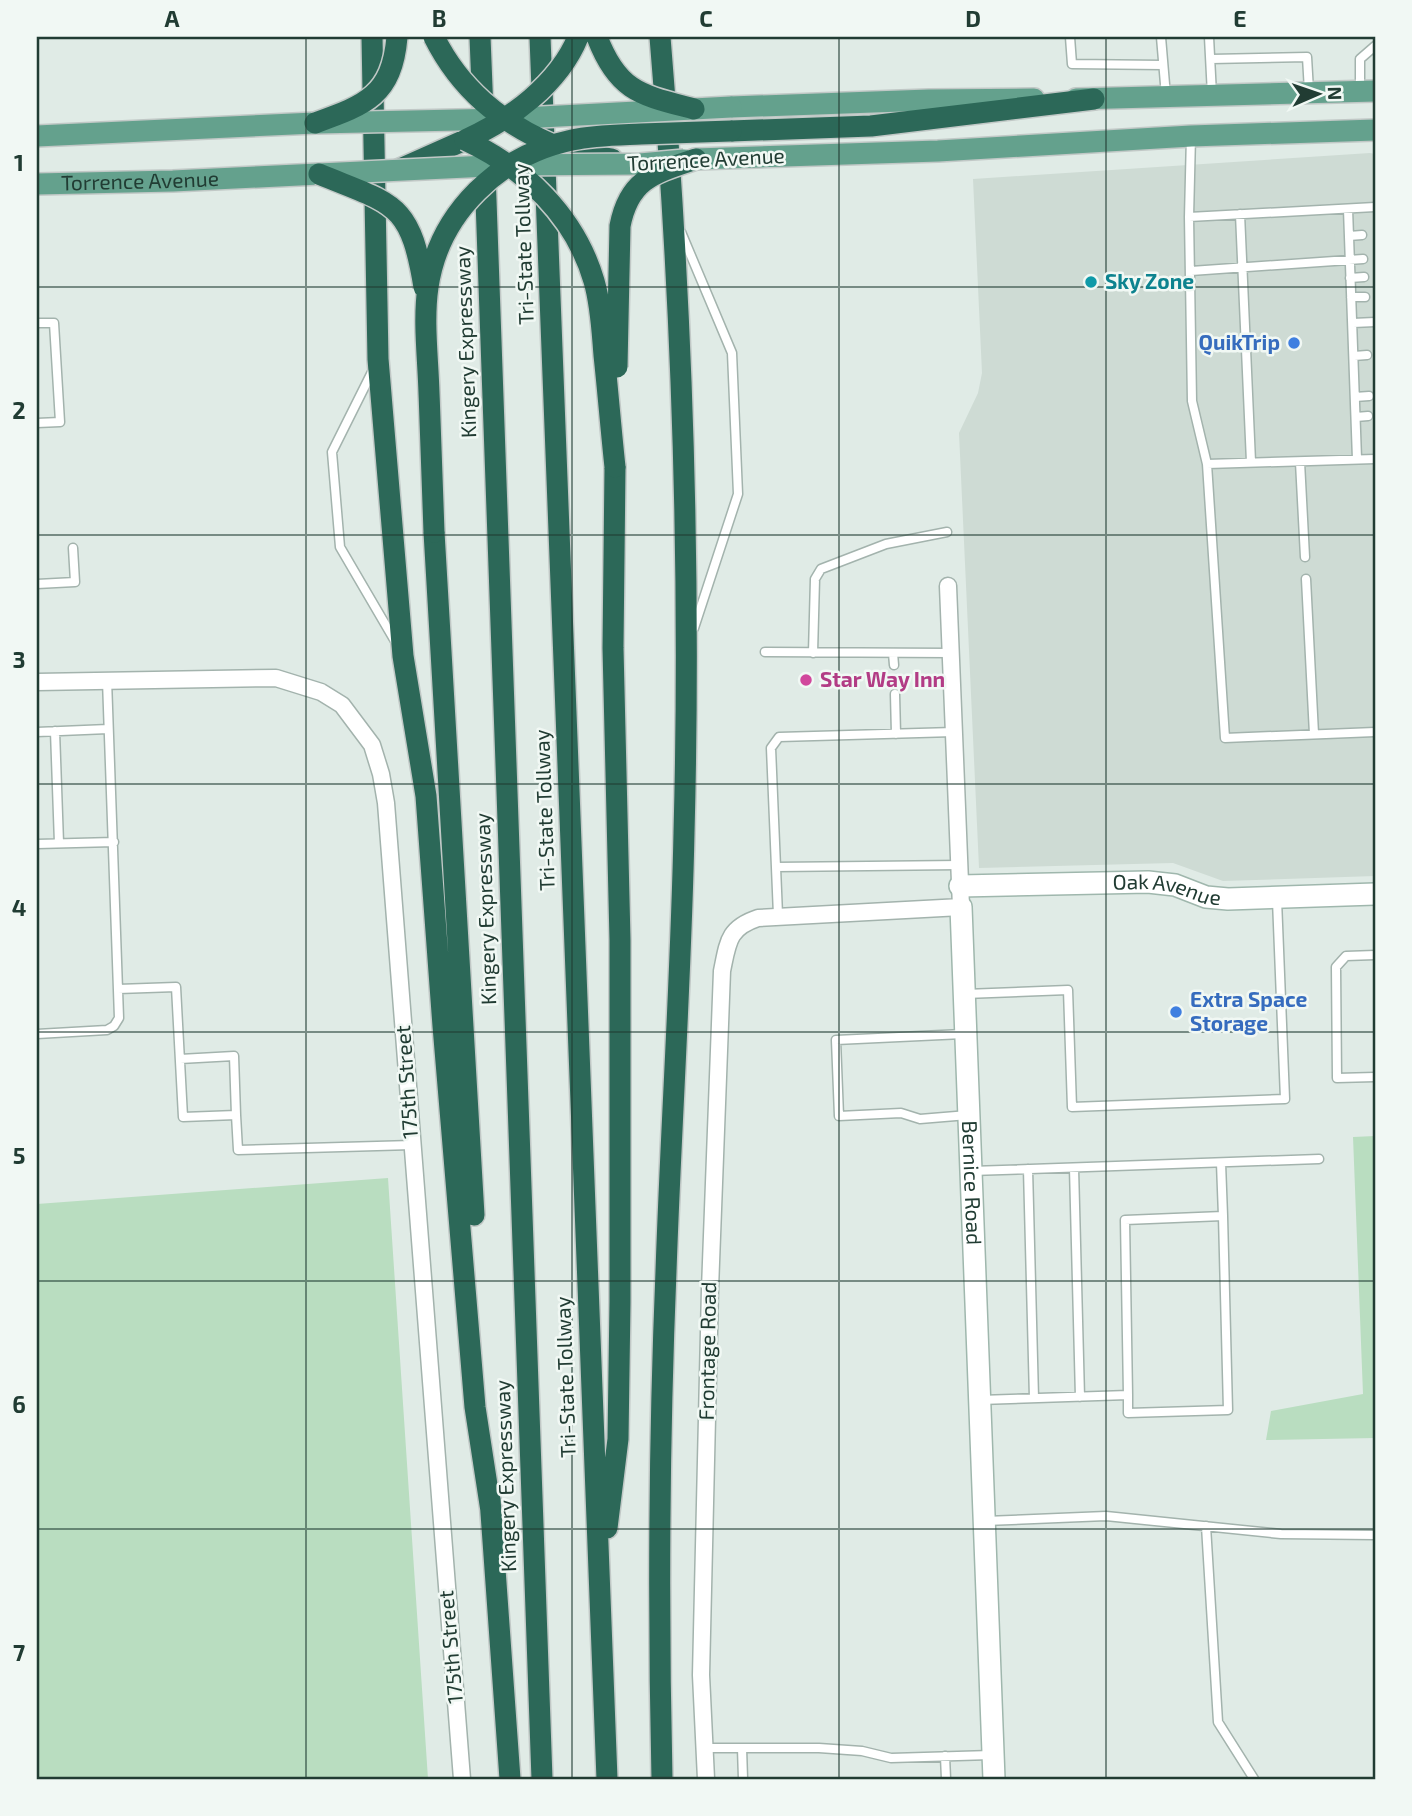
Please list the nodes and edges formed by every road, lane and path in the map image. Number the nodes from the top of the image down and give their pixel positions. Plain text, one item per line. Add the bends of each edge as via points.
1 (372, 37) edge
2 (397, 37) edge
3 (434, 37) edge
4 (480, 37) edge
5 (540, 37) edge
6 (578, 37) edge
7 (597, 37) edge
8 (660, 37) edge
9 (1070, 37) edge
10 (1161, 37) edge
11 (1209, 37) edge
12 (1375, 46) edge
13 (1211, 60) junction
14 (1163, 65) junction
15 (1368, 91) edge
16 (1309, 93) junction
17 (1212, 95) junction
18 (1166, 96) junction
19 (1094, 99) junction
20 (694, 109) junction
21 (505, 120) junction
22 (394, 121) junction
23 (315, 123) junction
24 (1375, 130) edge
25 (37, 136) edge
26 (1191, 136) junction
27 (465, 140) junction
28 (553, 145) junction
29 (696, 159) junction
30 (640, 163) junction
31 (509, 165) junction
32 (395, 171) junction
33 (319, 174) junction
34 (37, 184) edge
35 (1375, 207) edge
36 (1348, 209) junction
37 (673, 213) junction
38 (1240, 214) junction
39 (1189, 217) junction
40 (1362, 235) dead end
41 (1349, 236) junction
42 (1363, 259) dead end
43 (1350, 260) junction
44 (1241, 267) junction
45 (1191, 271) junction
46 (1364, 277) dead end
47 (1350, 278) junction
48 (1352, 297) junction
49 (1365, 297) dead end
50 (426, 302) junction
51 (1375, 322) edge
52 (37, 323) edge
53 (1353, 323) junction
54 (1367, 355) dead end
55 (1354, 356) junction
56 (378, 359) junction
57 (1367, 376) dead end
58 (1354, 377) junction
59 (1369, 396) dead end
60 (1355, 397) junction
61 (1368, 416) dead end
62 (1356, 417) junction
63 (37, 423) edge
64 (1357, 459) junction
65 (1375, 459) edge
66 (1300, 461) junction
67 (1251, 462) junction
68 (1207, 464) junction
69 (615, 467) junction
70 (947, 532) dead end
71 (73, 548) dead end
72 (1305, 557) dead end
73 (1306, 579) dead end
74 (37, 584) edge
75 (948, 586) dead end
76 (686, 650) junction
77 (765, 652) dead end
78 (813, 653) junction
79 (893, 653) junction
80 (951, 653) junction
81 (403, 656) junction
82 (894, 665) dead end
83 (107, 680) junction
84 (37, 682) edge
85 (895, 694) dead end
86 (108, 729) junction
87 (55, 731) junction
88 (37, 732) edge
89 (954, 732) junction
90 (1375, 732) edge
91 (896, 734) junction
92 (1314, 734) junction
93 (114, 842) junction
94 (59, 843) junction
95 (37, 844) edge
96 (776, 867) junction
97 (961, 886) junction
98 (1375, 894) edge
99 (1277, 897) junction
100 (778, 915) junction
101 (739, 927) joint
102 (1375, 955) edge
103 (118, 989) junction
104 (964, 995) junction
105 (966, 1033) junction
106 (37, 1034) edge
107 (180, 1059) junction
108 (1375, 1077) edge
109 (236, 1115) junction
110 (969, 1115) junction
111 (412, 1145) junction
112 (1319, 1159) dead end
113 (1222, 1163) junction
114 (1074, 1168) junction
115 (1028, 1169) junction
116 (971, 1171) junction
117 (1223, 1216) junction
118 (1128, 1395) junction
119 (1080, 1397) junction
120 (1034, 1398) junction
121 (980, 1400) junction
122 (491, 1511) junction
123 (985, 1521) junction
124 (1206, 1526) junction
125 (1375, 1535) edge
126 (600, 1582) junction
127 (704, 1748) junction
128 (742, 1748) junction
129 (993, 1754) junction
130 (945, 1756) junction
131 (463, 1779) edge
132 (510, 1779) edge
133 (542, 1779) edge
134 (607, 1779) edge
135 (662, 1779) edge
136 (706, 1779) edge
137 (743, 1779) edge
138 (946, 1779) edge
139 (995, 1779) edge
140 (1254, 1779) edge

1 - 56 highway
2 - 23 highway, bridge via 393,65 377,95
3 - 21 highway, bridge via 463,84
4 - 133 highway, Kingery Expressway
5 - 126 highway, Tri-State Tollway
6 - 21 highway, bridge via 558,70
7 - 20 highway, bridge via 607,62 630,88
8 - 37 highway
9 - 14 lane via 1072,64
10 - 14 lane
11 - 13 lane
12 - 15 lane via 1360,59
13 - 16 lane via 1307,57
13 - 17 lane
14 - 18 lane
15 - 16 main road
16 - 17 main road
17 - 18 main road
18 - 19 main road
19 - 20 main road, bridge
19 - 28 highway, bridge via 871,126 599,136
20 - 21 main road, bridge
21 - 22 main road, bridge
21 - 27 highway, bridge
21 - 28 highway, bridge
22 - 23 main road, bridge
22 - 27 highway, bridge
23 - 25 main road
24 - 26 main road, Torrence Avenue
26 - 29 main road, Torrence Avenue
26 - 39 lane
27 - 31 highway, bridge
27 - 32 highway, bridge
28 - 30 highway, bridge
28 - 31 highway, bridge
29 - 30 main road, Torrence Avenue, bridge
29 - 69 highway, bridge via 641,183 623,209
30 - 31 main road, Torrence Avenue, bridge
31 - 32 main road, Torrence Avenue, bridge
31 - 50 highway, bridge via 478,190 452,222 433,264
31 - 69 highway, bridge via 558,211 594,279
32 - 33 main road, Torrence Avenue, bridge
33 - 34 main road, Torrence Avenue
33 - 50 highway, bridge via 382,200 402,216 417,248
35 - 36 lane
36 - 38 lane
36 - 41 lane
37 - 76 highway via 684,461
37 - 76 lane via 733,353 738,494
38 - 39 lane
38 - 44 lane
39 - 45 lane
40 - 41 lane
41 - 43 lane
42 - 43 lane
43 - 44 lane
43 - 47 lane
44 - 45 lane
44 - 67 lane
45 - 68 lane via 1192,401
46 - 47 lane
47 - 48 lane
48 - 49 lane
48 - 53 lane
50 - 122 highway, bridge via 434,532
51 - 53 lane
52 - 63 lane via 54,323 60,422
53 - 55 lane
54 - 55 lane
55 - 58 lane
56 - 81 highway
56 - 81 lane via 332,452 333,465 341,547
57 - 58 lane
58 - 60 lane
59 - 60 lane
60 - 62 lane
61 - 62 lane
62 - 64 lane
64 - 65 lane
64 - 66 lane
66 - 67 lane
66 - 72 lane
67 - 68 lane
68 - 92 lane via 1225,737
69 - 126 highway via 612,648 620,940 618,1438
70 - 78 lane via 886,544 821,569 815,579
71 - 74 lane via 75,582
73 - 92 lane
75 - 80 street, Bernice Road
76 - 135 highway via 685,832 661,1426
77 - 78 lane
78 - 79 lane
79 - 80 lane
79 - 82 lane
80 - 89 street, Bernice Road
81 - 122 highway via 426,796 475,1407
83 - 84 street, 175th Street
83 - 86 lane
83 - 111 street, 175th Street via 276,678 321,692 342,705 372,746 386,803
85 - 91 lane
86 - 87 lane
86 - 93 lane
87 - 88 lane
87 - 94 lane
89 - 91 lane
89 - 97 street, Bernice Road
90 - 92 lane
91 - 96 lane via 779,737 771,748
93 - 94 lane
93 - 103 lane
94 - 95 lane
96 - 97 lane
96 - 100 lane
97 - 99 street, Oak Avenue via 1148,882 1175,885 1206,897
97 - 100 street, Oak Avenue
97 - 104 street, Bernice Road
98 - 99 street, Oak Avenue
99 - 104 lane via 1285,1099 1072,1107 1068,990
100 - 101 street, Oak Avenue
101 - 127 street, Frontage Road via 727,943 722,971 709,1317 701,1675
102 - 108 lane via 1346,956 1335,967 1337,1078
103 - 106 lane via 119,1018 107,1030
103 - 107 lane via 176,987
104 - 105 street, Bernice Road
105 - 110 street, Bernice Road
105 - 110 lane via 836,1040 839,1116 901,1113 920,1119
107 - 109 lane via 183,1117
107 - 109 lane via 234,1056
109 - 111 lane via 238,1150
110 - 116 street, Bernice Road
111 - 131 street, 175th Street
112 - 113 lane
113 - 114 lane
113 - 117 lane
114 - 115 lane
114 - 119 lane
115 - 116 lane
115 - 120 lane
116 - 121 street, Bernice Road
117 - 118 lane via 1125,1220
117 - 118 lane via 1228,1410 1128,1413
118 - 119 lane
119 - 120 lane
120 - 121 lane
121 - 123 street, Bernice Road
122 - 132 highway
123 - 124 lane via 1106,1516
123 - 129 street, Bernice Road
124 - 125 lane via 1281,1534
124 - 140 lane via 1219,1722
126 - 134 highway
127 - 128 lane
127 - 136 street, Frontage Road
128 - 130 lane via 819,1748 891,1758
128 - 137 lane
129 - 130 lane
129 - 139 street, Bernice Road
130 - 138 lane

